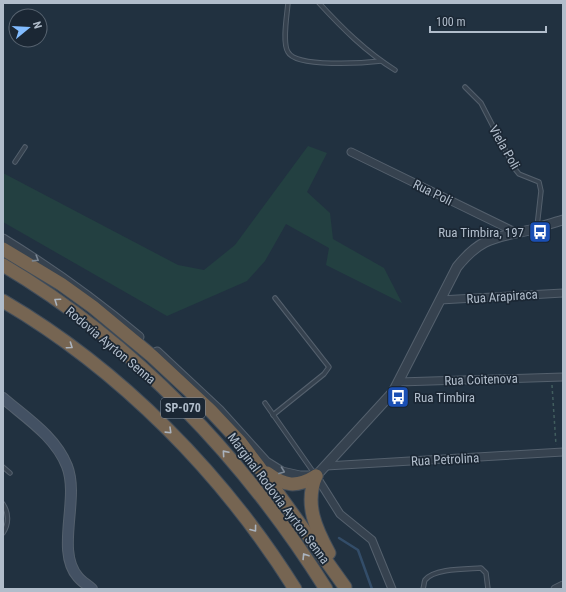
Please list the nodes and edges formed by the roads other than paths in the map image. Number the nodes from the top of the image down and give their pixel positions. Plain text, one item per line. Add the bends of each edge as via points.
1 (288, 3) edge
2 (319, 3) edge
3 (381, 61) junction
4 (395, 70) dead end
5 (464, 87) dead end
6 (25, 148) dead end
7 (351, 152) dead end
8 (15, 162) dead end
9 (563, 220) edge
10 (537, 228) junction
11 (515, 232) junction
12 (3, 239) edge
13 (3, 249) edge
14 (3, 265) edge
15 (563, 293) edge
16 (275, 298) dead end
17 (440, 300) junction
18 (3, 301) edge
19 (563, 377) edge
20 (399, 382) junction
21 (3, 398) edge
22 (265, 403) dead end
23 (273, 415) junction
24 (560, 452) edge
25 (326, 466) junction
26 (3, 467) edge
27 (259, 467) junction
28 (10, 473) dead end
29 (316, 476) junction
30 (3, 504) edge
31 (3, 533) edge
32 (563, 585) edge
33 (346, 588) edge
34 (92, 589) edge
35 (295, 589) edge
36 (326, 589) edge
37 (392, 589) edge
38 (423, 589) edge
39 (488, 589) edge
40 (555, 589) edge

1 - 3 lane via 286,45 292,57 312,62 360,64
2 - 3 lane via 350,36
3 - 4 lane
5 - 10 lane, Viela Poli via 481,103 515,168 520,174 539,182 541,191
6 - 8 lane
7 - 11 street, Rua Poli
9 - 10 street
10 - 11 street
11 - 17 street via 482,242 468,253 457,267
12 -> 29 street, Marginal Rodovia Ayrton Senna via 96,300 189,380 273,467 288,473
13 - 27 highway, Marginal Rodovia Ayrton Senna via 61,284 152,356 210,410
36 -> 14 highway, Rodovia Ayrton Senna / SP-070 via 301,549 258,490 175,400 76,314
15 - 17 street, Rua Arapiraca
16 - 23 lane via 328,367 324,374
17 - 20 street
18 -> 35 highway, Rodovia Ayrton Senna / SP-070 via 81,354 134,398 180,442 254,530
19 - 20 street, Rua Coitenova
20 - 25 street via 393,392
21 - 34 main road via 49,437 59,450 71,482 68,550 78,577
22 - 23 lane
23 - 29 lane
24 - 25 street, Rua Petrolina
25 - 29 street
26 - 28 lane
27 - 29 highway via 284,483 306,482
27 - 33 highway, Marginal Rodovia Ayrton Senna
29 - 33 highway via 311,498 313,519
29 - 37 street via 340,514 372,540
30 - 31 lane via 8,514
32 - 40 street
38 - 39 lane via 424,580 431,574 481,568 486,573

